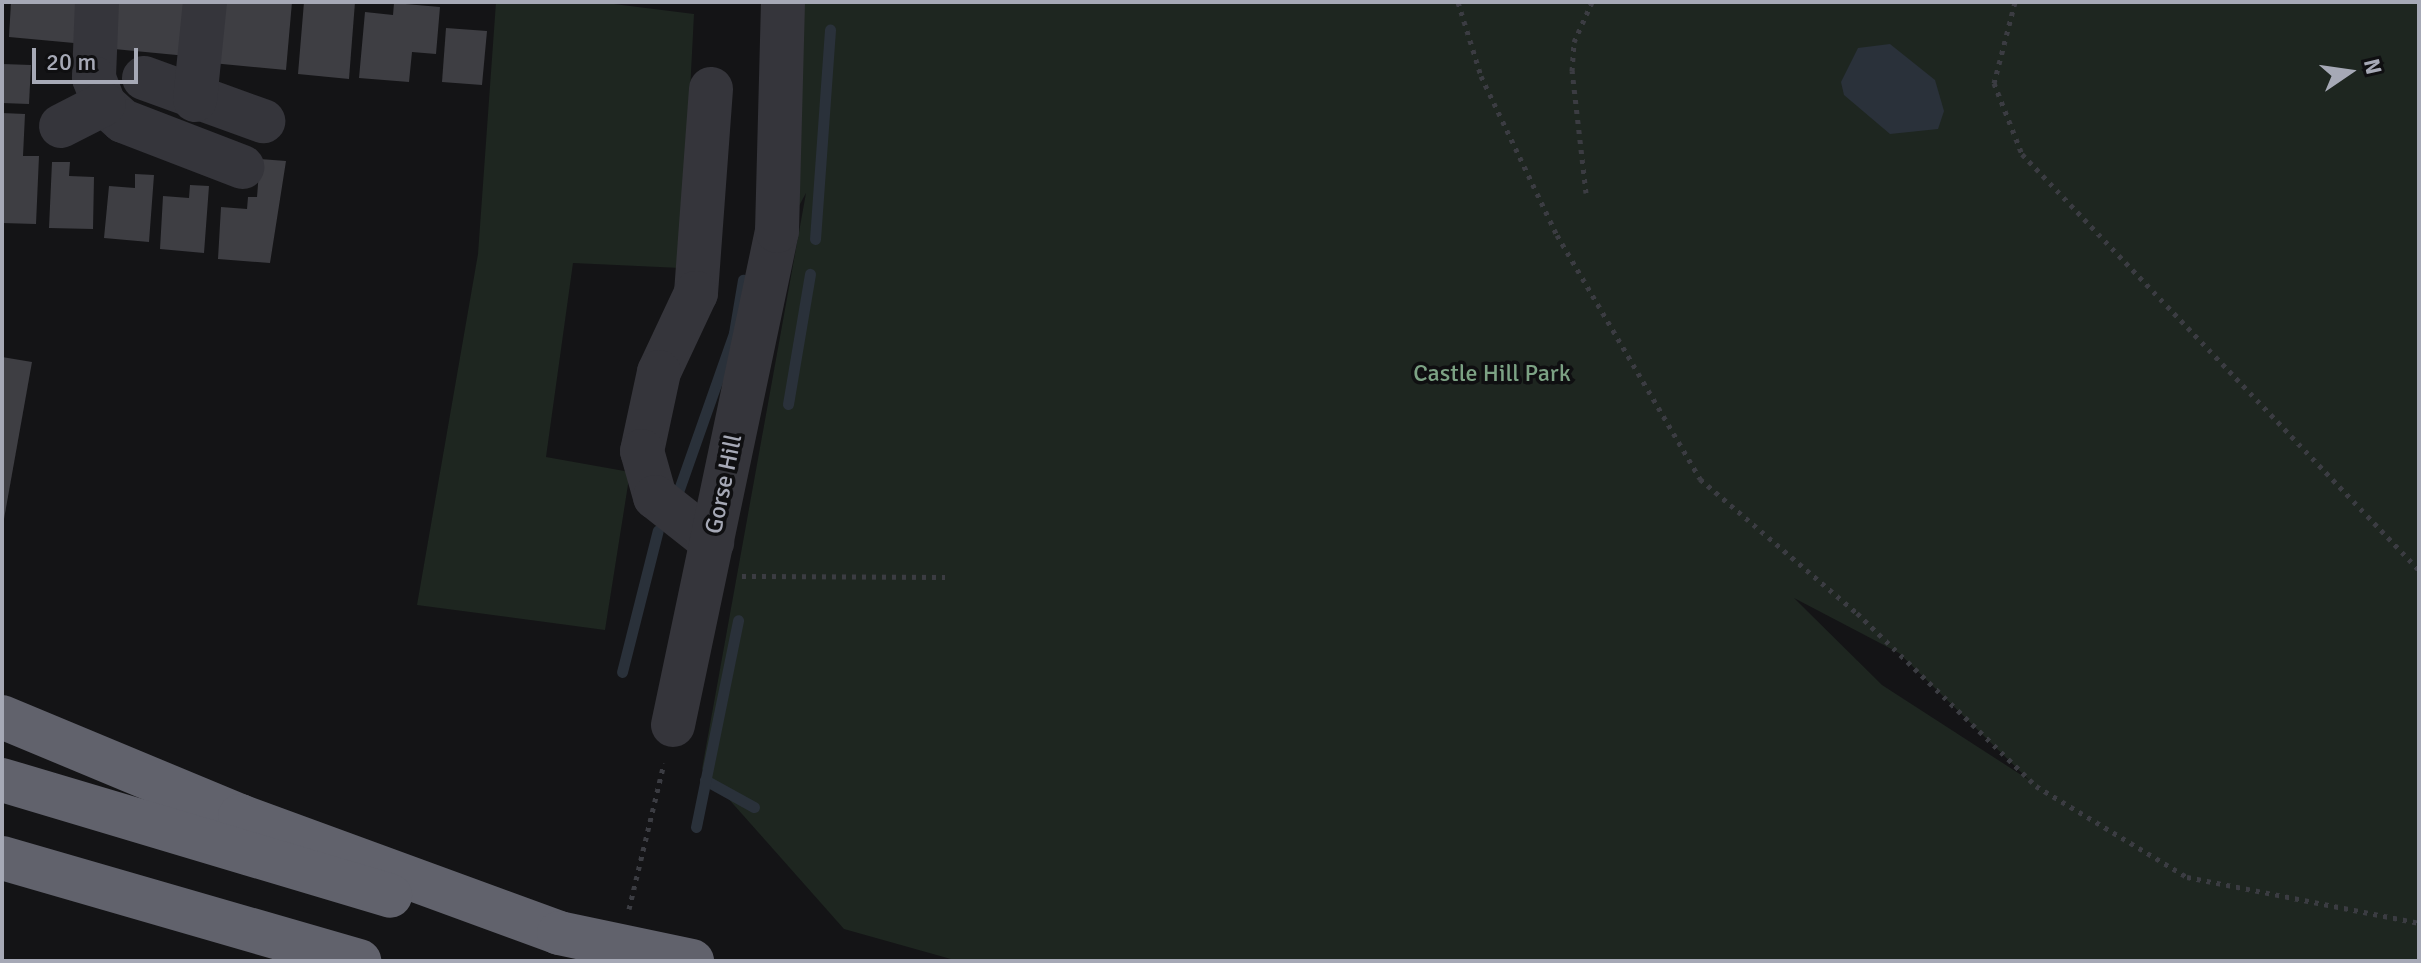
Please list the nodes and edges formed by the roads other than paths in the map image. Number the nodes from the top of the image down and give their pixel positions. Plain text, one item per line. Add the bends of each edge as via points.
1 (97, 2) edge
2 (205, 2) edge
3 (783, 2) edge
4 (144, 78) dead end
5 (711, 89) dead end
6 (195, 100) junction
7 (104, 104) junction
8 (263, 121) dead end
9 (61, 126) dead end
10 (242, 167) dead end
11 (708, 559) junction
12 (2, 717) edge
13 (673, 725) road end
14 (2, 780) edge
15 (2, 858) edge
16 (559, 933) junction
17 (359, 961) edge
18 (692, 961) edge

1 - 7 street via 94,78
2 - 6 street
3 - 11 street, Gorse Hill via 777,231
4 - 6 street
5 - 11 street via 696,293 659,372 642,451 655,497
6 - 8 street
7 - 9 street
7 - 10 street via 123,121
11 - 13 street, Gorse Hill
12 - 16 highway via 240,816
14 - 16 highway via 319,880
15 - 17 highway
16 - 18 highway, bridge

